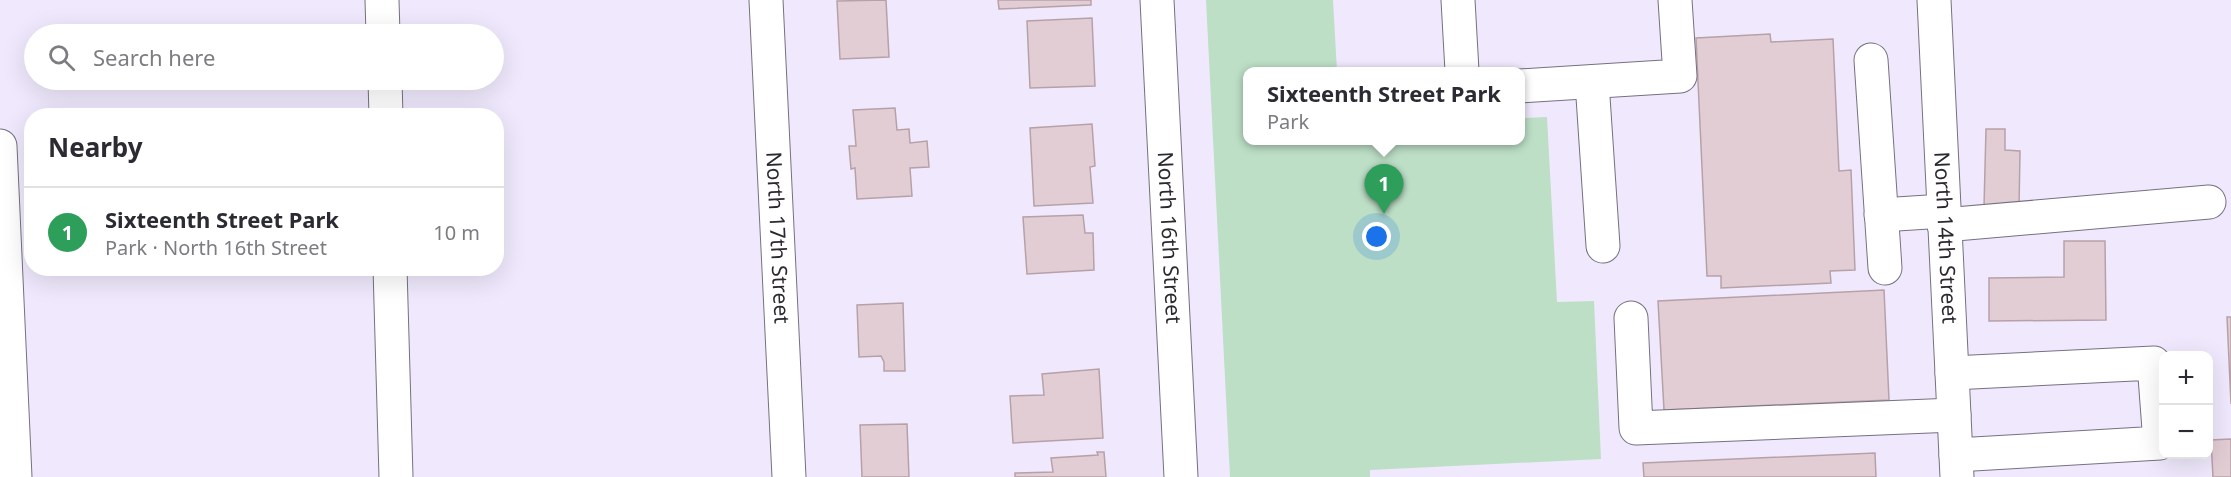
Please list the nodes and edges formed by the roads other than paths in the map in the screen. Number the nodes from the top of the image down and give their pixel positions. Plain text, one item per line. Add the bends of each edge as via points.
1 (382, 0) edge
2 (766, 0) edge
3 (1157, 0) edge
4 (1458, 0) edge
5 (1675, 0) edge
6 (1934, 0) edge
7 (383, 24) edge
8 (1871, 60) dead end
9 (1462, 67) edge
10 (1592, 82) junction
11 (1525, 87) edge
12 (385, 90) edge
13 (386, 108) edge
14 (0, 146) edge
15 (2209, 202) dead end
16 (1881, 214) junction
17 (1944, 218) junction
18 (1603, 246) dead end
19 (1884, 268) dead end
20 (390, 276) edge
21 (1631, 318) dead end
22 (1952, 373) junction
23 (1954, 416) junction
24 (1956, 466) edge
25 (15, 477) edge
26 (396, 477) edge
27 (789, 477) edge
28 (1180, 477) edge

1 - 7 street
2 - 27 street, North 17th Street
3 - 28 street, North 16th Street
4 - 9 street
5 - 10 street via 1680,76
6 - 17 street, North 14th Street
8 - 16 street
10 - 11 street
10 - 18 street
12 - 13 street
14 - 25 street
15 - 17 street
16 - 17 street
16 - 19 street
17 - 22 street, North 14th Street
20 - 26 street
21 - 23 street via 1636,429
22 - 23 street, North 14th Street
22 - 24 street via 2154,363 2160,443
23 - 24 street, North 14th Street

